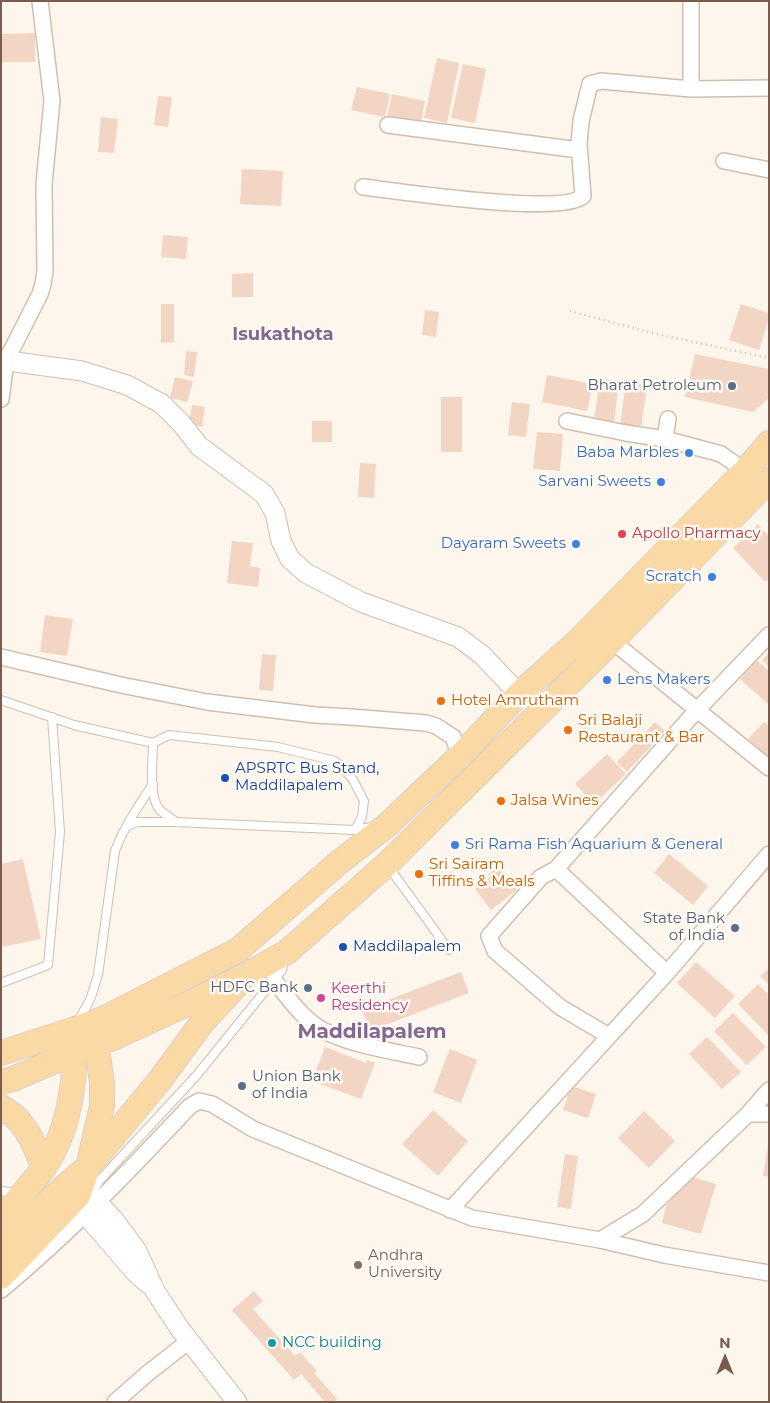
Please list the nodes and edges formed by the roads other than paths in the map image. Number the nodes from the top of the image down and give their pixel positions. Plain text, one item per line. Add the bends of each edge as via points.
1 (40, 1) edge
2 (691, 1) edge
3 (691, 88) junction
4 (769, 88) edge
5 (388, 125) dead end
6 (579, 150) junction
7 (724, 161) dead end
8 (769, 170) edge
9 (363, 186) dead end
10 (4, 360) edge
11 (1, 399) edge
12 (668, 418) dead end
13 (567, 421) dead end
14 (665, 439) junction
15 (769, 443) edge
16 (745, 471) junction
17 (769, 480) edge
18 (769, 635) edge
19 (612, 641) junction
20 (1, 657) edge
21 (519, 694) junction
22 (1, 700) edge
23 (697, 710) junction
24 (52, 717) junction
25 (154, 743) junction
26 (460, 756) junction
27 (769, 768) edge
28 (152, 784) junction
29 (176, 822) junction
30 (128, 826) junction
31 (386, 826) junction
32 (355, 830) junction
33 (769, 854) edge
34 (387, 864) junction
35 (556, 869) junction
36 (449, 950) dead end
37 (287, 952) junction
38 (667, 973) junction
39 (244, 976) junction
40 (274, 980) junction
41 (1, 983) edge
42 (85, 1030) junction
43 (610, 1036) junction
44 (1, 1053) edge
45 (419, 1057) dead end
46 (1, 1082) edge
47 (769, 1090) edge
48 (1, 1107) edge
49 (748, 1114) junction
50 (769, 1114) edge
51 (88, 1167) junction
52 (44, 1168) junction
53 (12, 1192) edge
54 (91, 1204) junction
55 (450, 1210) junction
56 (1, 1219) edge
57 (600, 1240) junction
58 (1, 1250) edge
59 (769, 1273) edge
60 (1, 1277) edge
61 (1, 1290) edge
62 (189, 1341) junction
63 (115, 1402) edge
64 (237, 1402) edge

1 - 10 street via 52,101 44,184 45,271 40,294
2 - 3 street
3 - 4 street
3 - 6 street via 601,81 590,84 581,121
5 - 6 street
6 - 9 street via 583,196 572,202 467,200
7 - 8 street
10 - 11 street
10 - 21 street via 82,371 127,385 162,404 199,446 264,494 275,513 281,541 290,559 306,573 361,602 458,637 482,655
12 - 14 street
13 - 14 street
14 - 16 street via 721,454
15 - 16 main road
16 - 21 main road via 576,643
17 - 19 main road
18 - 23 street
19 - 23 street
19 - 34 main road
20 - 26 street via 207,702 436,726 453,737
21 - 26 main road
22 - 24 lane
23 - 27 street
23 - 35 street
24 - 25 lane
24 - 41 lane via 60,832 48,964
25 - 28 lane
25 - 32 lane via 169,735 278,747 335,761 352,778 364,801 362,818
26 - 31 main road
28 - 29 lane via 159,809
28 - 30 lane
29 - 30 lane via 137,822
29 - 32 lane
30 - 42 lane via 115,851 98,975
31 - 32 lane
31 - 42 main road via 336,864 238,950
33 - 38 street
34 - 36 lane
34 - 37 main road
35 - 38 street
35 - 43 street via 541,877 489,936 495,951 560,1007
37 - 39 main road
37 - 40 lane via 282,970
38 - 43 street
39 - 42 main road via 113,1038
39 - 51 main road via 201,1024 160,1080
40 - 45 street via 316,1026 344,1039
40 - 54 lane via 207,1063 99,1182
42 - 44 main road
42 - 46 main road via 13,1079
42 - 51 main road via 102,1083 102,1106
42 - 52 main road via 69,1107 60,1137
43 - 55 street
47 - 49 street
48 - 52 main road via 15,1117 28,1134
49 - 50 street
49 - 57 street via 643,1214
51 - 54 lane
51 - 58 main road
51 - 60 main road via 78,1196
52 - 53 main road
53 - 56 main road
54 - 55 street via 190,1106 199,1101 212,1104 254,1129
54 - 61 street via 43,1254
54 - 62 street via 114,1220 137,1251 155,1291
55 - 57 street via 472,1218
57 - 59 street
62 - 63 street
62 - 64 street

